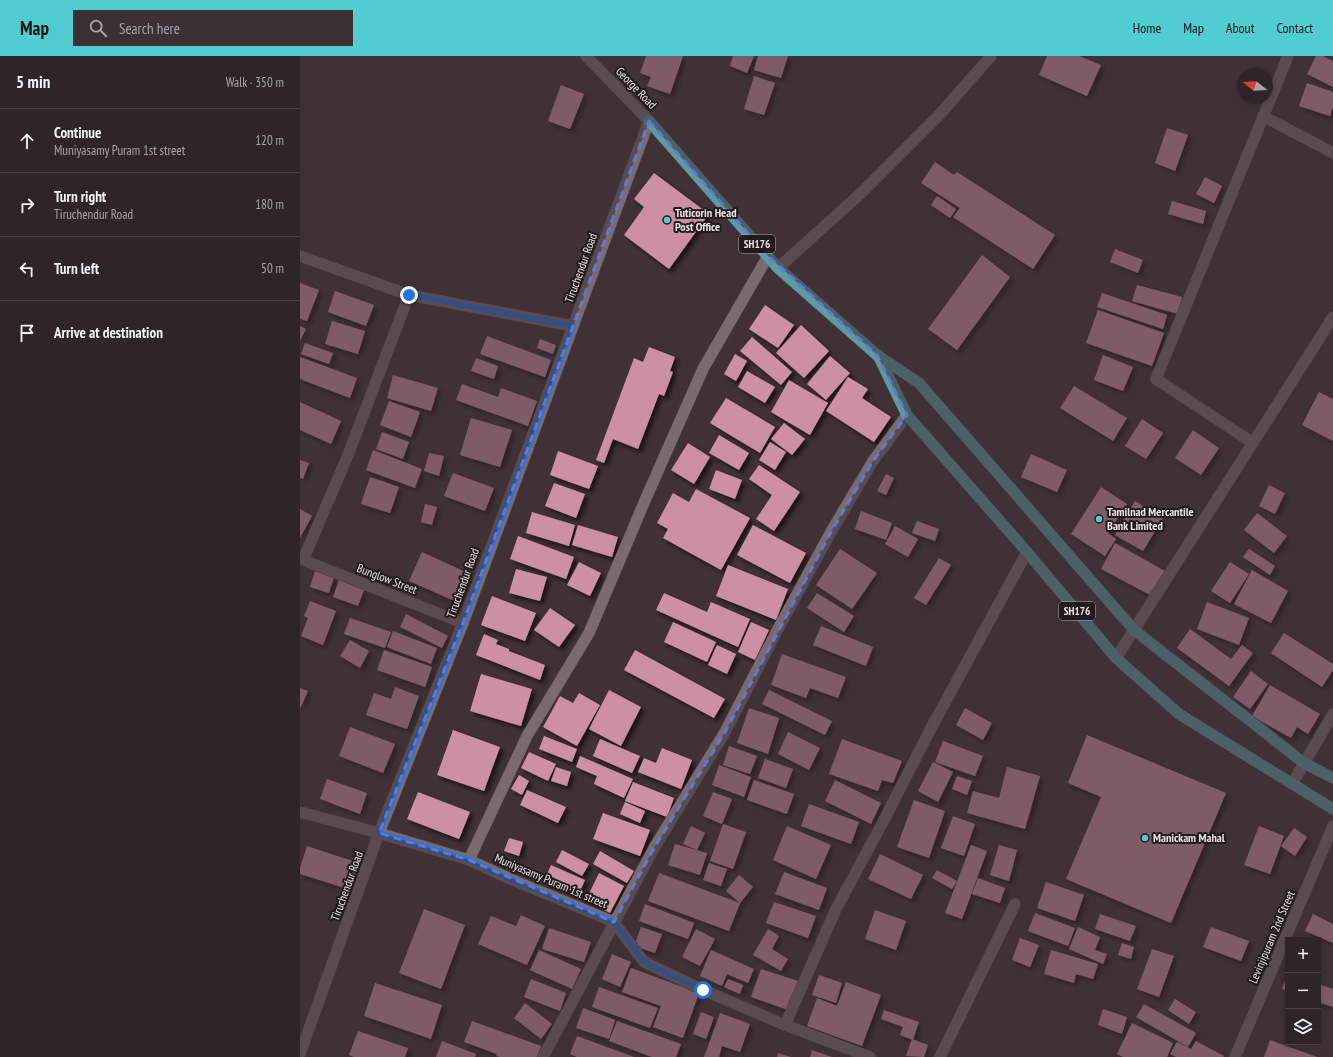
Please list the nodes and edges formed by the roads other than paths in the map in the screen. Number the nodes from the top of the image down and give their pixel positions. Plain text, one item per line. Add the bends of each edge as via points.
1 (586, 56) edge
2 (991, 56) edge
3 (1288, 56) edge
4 (1263, 116) junction
5 (650, 121) junction
6 (1333, 153) edge
7 (300, 256) edge
8 (768, 256) junction
9 (778, 268) junction
10 (409, 295) junction
11 (1333, 317) edge
12 (573, 326) junction
13 (877, 355) junction
14 (907, 415) junction
15 (1253, 443) junction
16 (1026, 552) junction
17 (301, 562) edge
18 (463, 623) junction
19 (1134, 630) junction
20 (1116, 658) junction
21 (1333, 714) edge
22 (1304, 763) junction
23 (1333, 778) edge
24 (1292, 784) junction
25 (1333, 809) edge
26 (300, 812) edge
27 (1333, 826) edge
28 (379, 833) junction
29 (469, 860) junction
30 (1015, 904) dead end
31 (614, 922) junction
32 (785, 1025) junction
33 (300, 1054) edge
34 (543, 1057) edge
35 (870, 1057) edge
36 (940, 1057) edge
37 (1235, 1057) edge

1 - 5 street, George Road
2 - 9 street via 940,114 859,195
3 - 4 street
4 - 6 street
4 - 15 street via 1156,379
5 - 8 main road, SH176
5 - 12 street, Tiruchendur Road
7 - 10 street
8 - 9 main road, SH176
8 - 29 street via 703,369 589,633 527,736
9 - 13 main road, SH176
10 - 12 street
10 - 17 street via 348,455
11 - 15 street
12 - 18 street, Tiruchendur Road
13 - 14 main road, SH176
13 - 19 main road via 919,383
14 - 16 main road, SH176
14 - 31 street via 873,461 832,530 726,732 654,848
15 - 19 street
16 - 20 main road, SH176
16 - 32 street via 836,909
17 - 18 street, Bunglow Street
18 - 28 street, Tiruchendur Road
19 - 20 street
19 - 22 main road
20 - 24 main road, SH176 via 1179,714
21 - 22 street
22 - 23 main road
22 - 24 street
24 - 25 main road, SH176
26 - 28 street, Muniyasamy Puram 1st street
27 - 37 street, Levinjipuram 2nd Street
28 - 29 street, Muniyasamy Puram 1st street
28 - 33 street, Tiruchendur Road
29 - 31 street, Muniyasamy Puram 1st street
30 - 36 street
31 - 32 street, Muniyasamy Puram 1st street via 644,962
31 - 34 street
32 - 35 street, Muniyasamy Puram 1st street

